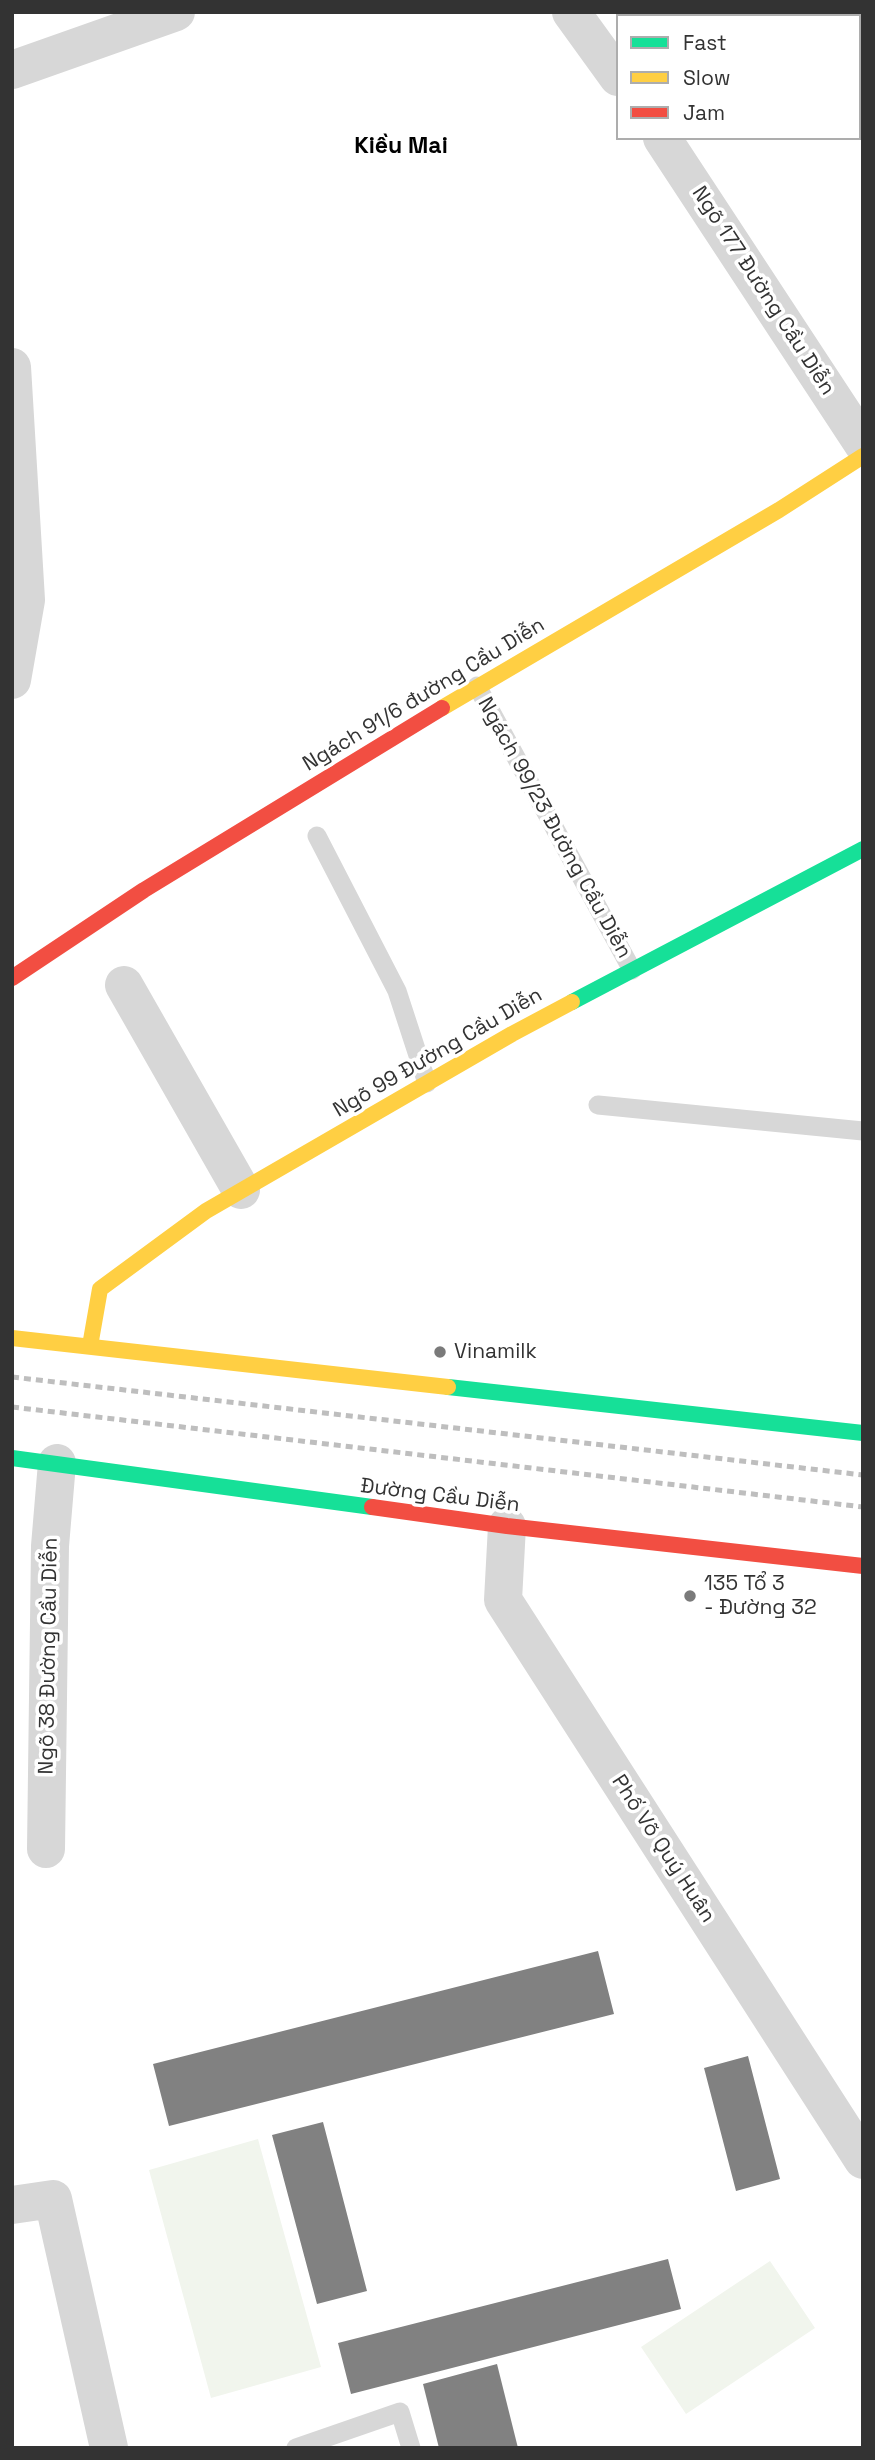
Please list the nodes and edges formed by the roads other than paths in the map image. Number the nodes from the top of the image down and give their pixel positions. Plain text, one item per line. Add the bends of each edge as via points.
1 (176, 12) edge
2 (571, 12) edge
3 (12, 70) edge
4 (616, 74) edge
5 (663, 140) edge
6 (12, 367) edge
7 (863, 443) edge
8 (863, 456) edge
9 (13, 665) edge
10 (477, 686) junction
11 (317, 836) dead end
12 (863, 849) edge
13 (632, 970) junction
14 (12, 978) edge
15 (124, 985) dead end
16 (427, 1083) junction
17 (598, 1105) dead end
18 (863, 1131) edge
19 (241, 1190) junction
20 (12, 1338) edge
21 (90, 1346) junction
22 (863, 1433) edge
23 (12, 1458) edge
24 (57, 1463) junction
25 (508, 1526) junction
26 (863, 1566) edge
27 (46, 1849) dead end
28 (863, 2160) edge
29 (12, 2204) edge
30 (109, 2448) edge
31 (296, 2448) edge
32 (411, 2448) edge

1 - 3 street
2 - 4 street
5 - 7 street, Ngõ 177 Đường Cầu Diễn
6 - 9 street via 26,600
8 - 10 main road, Ngách 91/6 đường Cầu Diễn
10 - 13 lane, Ngách 99/23 Đường Cầu Diễn
10 - 14 main road, Ngách 91/6 đường Cầu Diễn via 144,890
11 - 16 lane via 397,991
12 - 13 main road, Ngõ 99 Đường Cầu Diễn
13 - 16 main road, Ngõ 99 Đường Cầu Diễn
15 - 19 street
16 - 19 main road, Ngõ 99 Đường Cầu Diễn
17 - 18 lane
19 - 21 main road, Ngõ 99 Đường Cầu Diễn via 100,1289
20 - 21 main road
21 - 22 main road
23 - 24 main road, Đường Cầu Diễn
24 - 25 main road, Đường Cầu Diễn
24 - 27 street, Ngõ 38 Đường Cầu Diễn via 50,1546
25 - 26 main road, Đường Cầu Diễn
25 - 28 street, Phố Võ Quý Huân via 503,1600
29 - 30 street via 53,2199
31 - 32 lane via 400,2412

